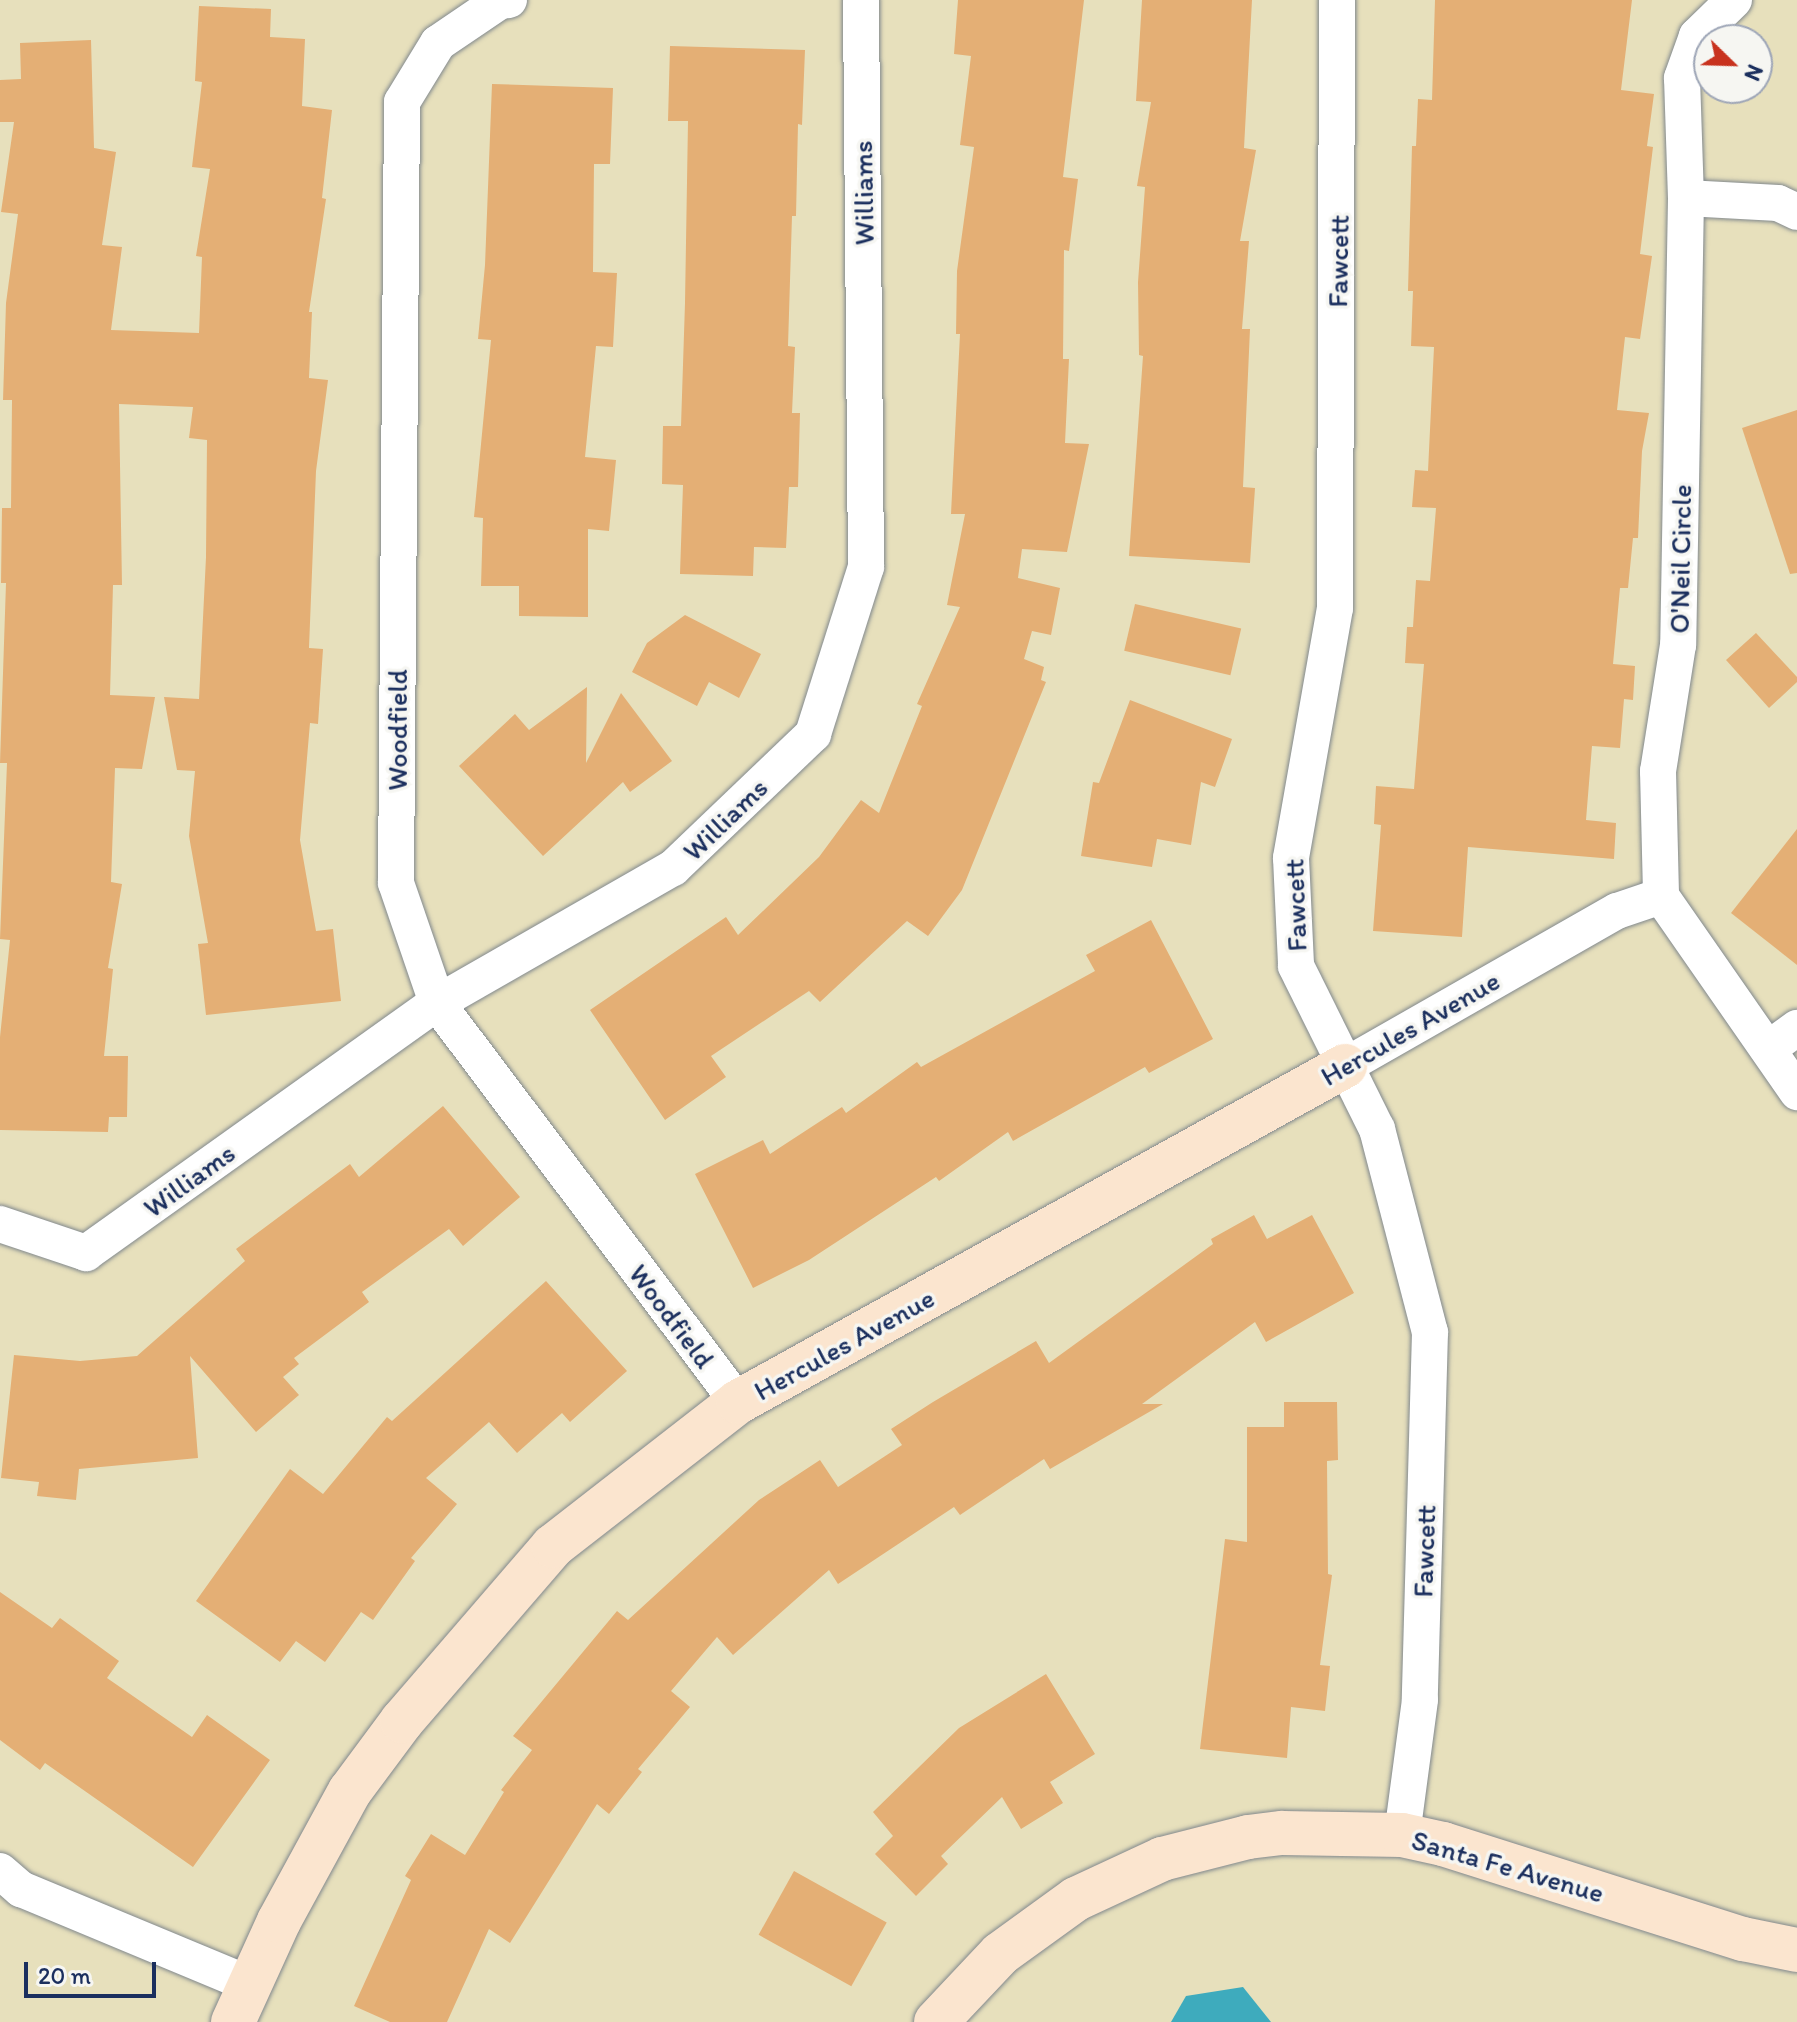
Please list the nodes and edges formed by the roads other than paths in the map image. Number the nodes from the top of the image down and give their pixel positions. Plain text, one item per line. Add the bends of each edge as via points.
1 (509, 0) edge
2 (861, 0) edge
3 (1337, 0) edge
4 (1734, 0) edge
5 (1686, 198) junction
6 (1797, 212) edge
7 (1661, 896) junction
8 (437, 1003) junction
9 (1797, 1028) edge
10 (1768, 1049) junction
11 (1345, 1066) junction
12 (1797, 1092) edge
13 (0, 1224) edge
14 (738, 1402) junction
15 (1402, 1835) junction
16 (0, 1871) edge
17 (1797, 1950) edge
18 (241, 2003) edge
19 (936, 2022) edge

1 - 8 street, Woodfield via 438,43 402,102 396,883
2 - 8 street, Williams via 866,567 813,734 673,868
3 - 11 street, Fawcett via 1335,608 1291,858 1296,966
4 - 5 street, O'Neil Circle via 1697,36 1682,78
5 - 6 street via 1778,203
5 - 7 street, O'Neil Circle via 1678,645 1658,771
7 - 10 street
7 - 11 street, Hercules Avenue via 1617,911
8 - 13 street, Williams via 86,1253
8 - 14 street, Woodfield
9 - 10 street
10 - 12 street
11 - 14 street, Hercules Avenue
11 - 15 street, Fawcett via 1377,1129 1430,1332 1420,1700
14 - 18 street, Hercules Avenue via 553,1546 402,1721 350,1791
15 - 17 street, Santa Fe Avenue via 1528,1868 1743,1939
15 - 19 street, Santa Fe Avenue via 1319,1831 1248,1837 1140,1868 1037,1925 1000,1954
16 - 18 street via 21,1889

